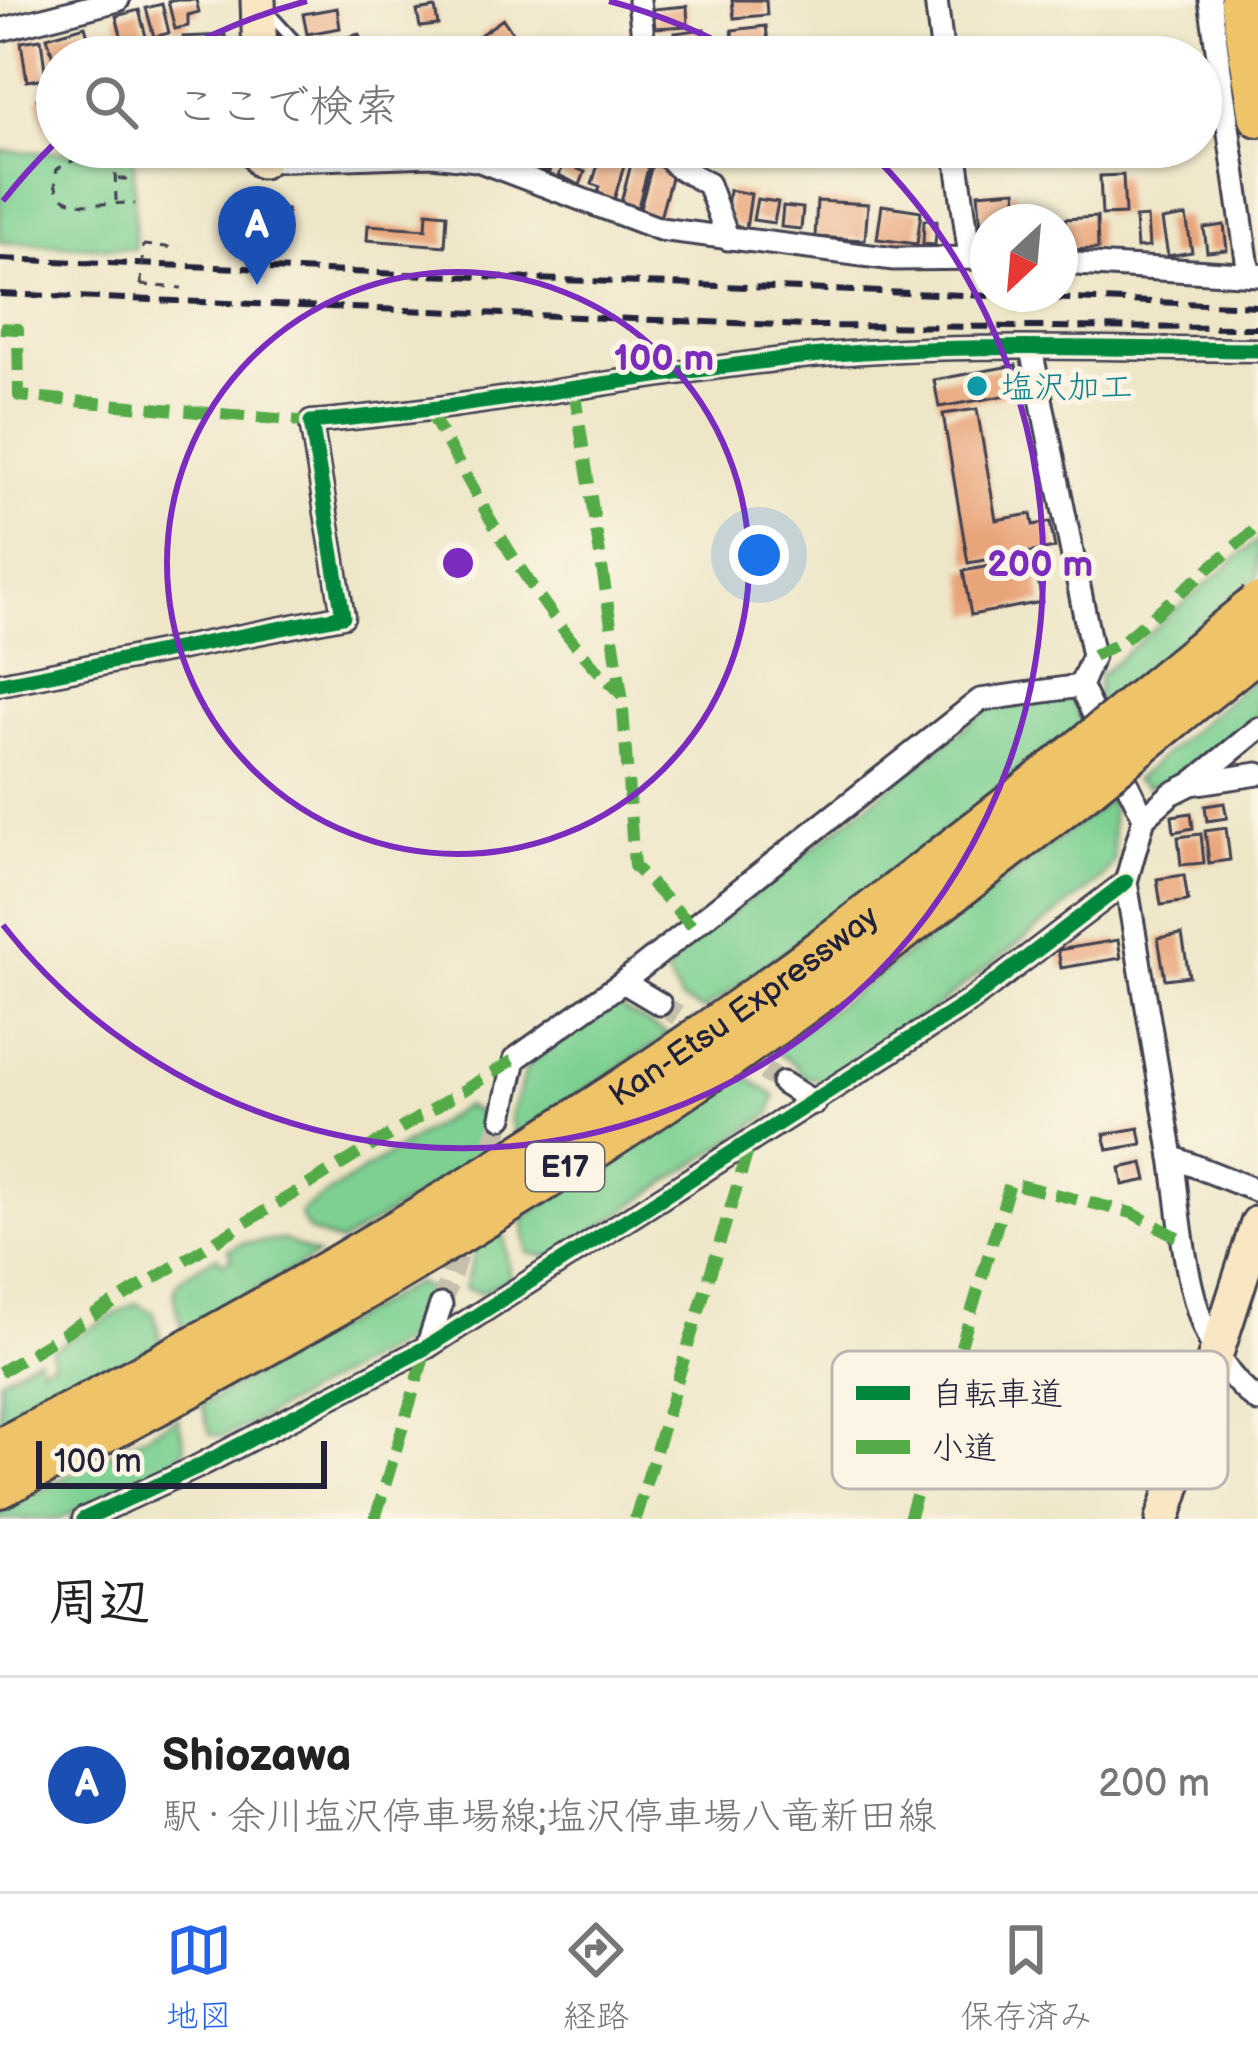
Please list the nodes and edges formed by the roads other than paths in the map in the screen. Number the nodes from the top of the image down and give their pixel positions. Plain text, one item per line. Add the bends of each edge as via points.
1 (118, 0) edge
2 (639, 0) edge
3 (936, 0) edge
4 (1210, 0) edge
5 (1239, 0) edge
6 (258, 3) edge
7 (1, 27) edge
8 (259, 36) edge
9 (292, 36) edge
10 (643, 36) edge
11 (940, 36) edge
12 (1216, 36) edge
13 (1222, 75) edge
14 (1258, 118) edge
15 (500, 168) edge
16 (680, 168) edge
17 (960, 168) edge
18 (970, 216) edge
19 (728, 239) junction
20 (970, 258) edge
21 (1078, 264) edge
22 (1254, 274) edge
23 (1031, 349) junction
24 (1258, 350) edge
25 (1258, 605) edge
26 (1258, 648) edge
27 (0, 684) edge
28 (1080, 686) junction
29 (1258, 729) edge
30 (1079, 773) junction
31 (1258, 774) edge
32 (1191, 784) junction
33 (1144, 818) junction
34 (1126, 882) junction
35 (623, 982) junction
36 (660, 1004) tunnel mouth
37 (783, 1083) tunnel mouth
38 (815, 1103) junction
39 (502, 1117) tunnel mouth
40 (1172, 1157) junction
41 (1258, 1191) edge
42 (1258, 1223) edge
43 (441, 1305) tunnel mouth
44 (428, 1347) junction
45 (1216, 1351) edge
46 (1216, 1351) edge
47 (1228, 1370) edge
48 (1258, 1401) edge
49 (0, 1450) edge
50 (0, 1486) edge
51 (1173, 1489) edge
52 (84, 1519) edge
53 (1163, 1519) edge

1 - 7 street
2 - 10 street
3 - 11 street
4 - 12 street
5 - 14 main road
6 - 8 street
6 - 9 lane
13 - 22 street
15 - 19 street via 660,229
16 - 19 street via 708,184
17 - 18 street
19 - 20 street via 894,259
21 - 22 street
23 - 24 street
23 - 27 street via 803,357 311,422 343,616
23 - 28 street via 1093,656
25 - 30 highway, Kan-Etsu Expressway / E17, bridge
26 - 30 highway, Kan-Etsu Expressway / E17, bridge
28 - 33 street
28 - 35 street via 980,700
29 - 32 street
30 - 49 highway, Kan-Etsu Expressway / E17 via 520,1157 231,1330
30 - 50 highway, Kan-Etsu Expressway / E17 via 802,1004 538,1184 241,1360
31 - 32 street
32 - 33 street
33 - 34 street
34 - 38 street via 970,1001
34 - 40 street
35 - 36 street
35 - 39 street via 515,1059
37 - 38 street
38 - 44 street
40 - 41 street
40 - 45 street via 1199,1318
42 - 46 street
43 - 44 street
44 - 52 street
47 - 48 street
51 - 53 street

